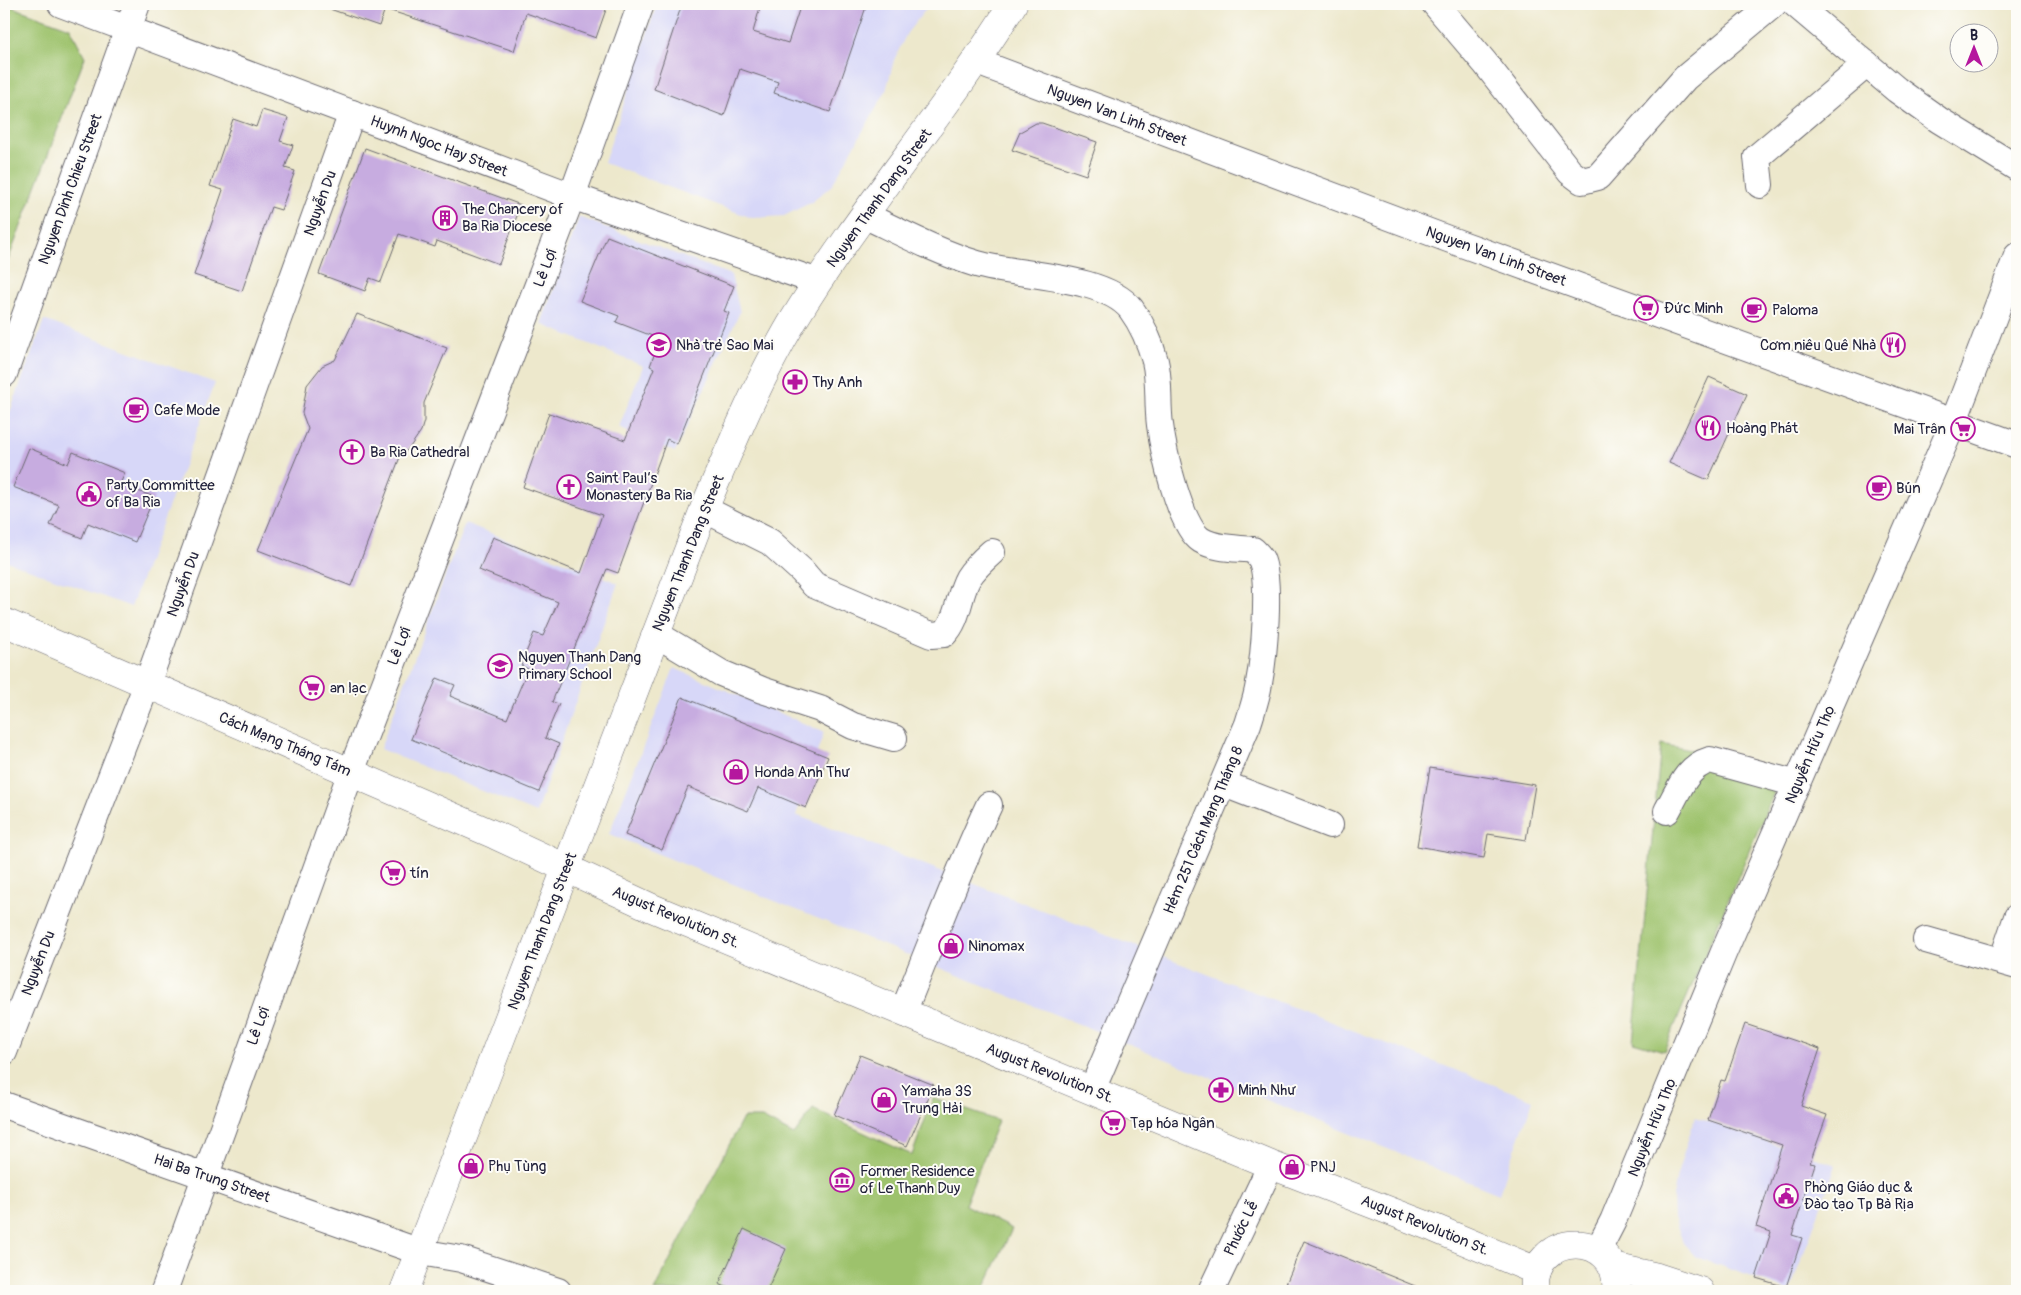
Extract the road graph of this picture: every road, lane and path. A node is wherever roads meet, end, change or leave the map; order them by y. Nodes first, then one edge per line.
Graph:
1 (61, 4) edge
2 (137, 4) edge
3 (640, 4) edge
4 (1013, 4) edge
5 (1435, 4) edge
6 (1774, 4) edge
7 (1795, 4) edge
8 (127, 29) junction
9 (977, 62) junction
10 (1867, 64) junction
11 (352, 113) junction
12 (2017, 168) edge
13 (1760, 185) dead end
14 (572, 196) junction
15 (866, 216) junction
16 (2017, 256) edge
17 (818, 282) junction
18 (4, 374) edge
19 (1954, 421) junction
20 (2017, 445) edge
21 (704, 509) junction
22 (992, 552) dead end
23 (4, 622) edge
24 (656, 634) junction
25 (147, 684) junction
26 (894, 738) dead end
27 (351, 772) junction
28 (1224, 784) junction
29 (1797, 784) junction
30 (989, 804) dead end
31 (1667, 811) dead end
32 (1330, 826) dead end
33 (566, 870) junction
34 (2017, 917) edge
35 (1926, 940) dead end
36 (2009, 964) edge
37 (903, 1012) junction
38 (4, 1052) edge
39 (1092, 1090) junction
40 (4, 1105) edge
41 (1271, 1165) junction
42 (204, 1176) junction
43 (420, 1252) junction
44 (1609, 1270) edge
45 (1536, 1281) edge
46 (164, 1291) edge
47 (404, 1291) edge
48 (558, 1291) edge
49 (1211, 1291) edge
50 (1700, 1291) edge

1 - 8 street, Huynh Ngoc Hay Street
2 - 8 street, Nguyen Dinh Chieu Street
3 - 14 street, Lê Lợi
4 - 9 main road, Nguyen Thanh Dang Street
5 - 6 street
7 - 10 street
8 - 11 street, Huynh Ngoc Hay Street
8 - 18 street, Nguyen Dinh Chieu Street
9 - 15 main road, Nguyen Thanh Dang Street
9 - 19 street, Nguyen Van Linh Street
10 - 12 street
10 - 13 street
11 - 14 street, Huynh Ngoc Hay Street
11 - 25 street, Nguyễn Du
14 - 17 street, Huynh Ngoc Hay Street
14 - 27 street, Lê Lợi
15 - 17 main road, Nguyen Thanh Dang Street
15 - 28 street, Hẻm 251 Cách Mạng Tháng 8
16 - 19 street, Nguyễn Hữu Thọ
17 - 21 main road, Nguyen Thanh Dang Street
19 - 20 street, Nguyen Van Linh Street
19 - 29 street, Nguyễn Hữu Thọ
21 - 22 street
21 - 24 main road, Nguyen Thanh Dang Street
23 - 25 main road, Cách Mạng Tháng Tám
24 - 26 street
24 - 33 main road, Nguyen Thanh Dang Street
25 - 27 main road, Cách Mạng Tháng Tám
25 - 38 street, Nguyễn Du
27 - 33 main road, Cách Mạng Tháng Tám
27 - 42 street, Lê Lợi
28 - 32 street
28 - 39 street, Hẻm 251 Cách Mạng Tháng 8
29 - 31 street
29 - 44 street, Nguyễn Hữu Thọ
30 - 37 street
33 - 37 main road, August Revolution St.
33 - 43 main road, Nguyen Thanh Dang Street
34 - 36 street
35 - 36 street
37 - 39 main road, August Revolution St.
39 - 41 main road, August Revolution St.
40 - 42 street, Hai Ba Trung Street
41 - 45 main road, August Revolution St.
41 - 49 street, Phước Lễ
42 - 43 street, Hai Ba Trung Street
42 - 46 street, Lê Lợi
43 - 47 main road, Nguyen Thanh Dang Street
43 - 48 street, Hai Ba Trung Street
44 - 45 main road
44 - 50 main road

